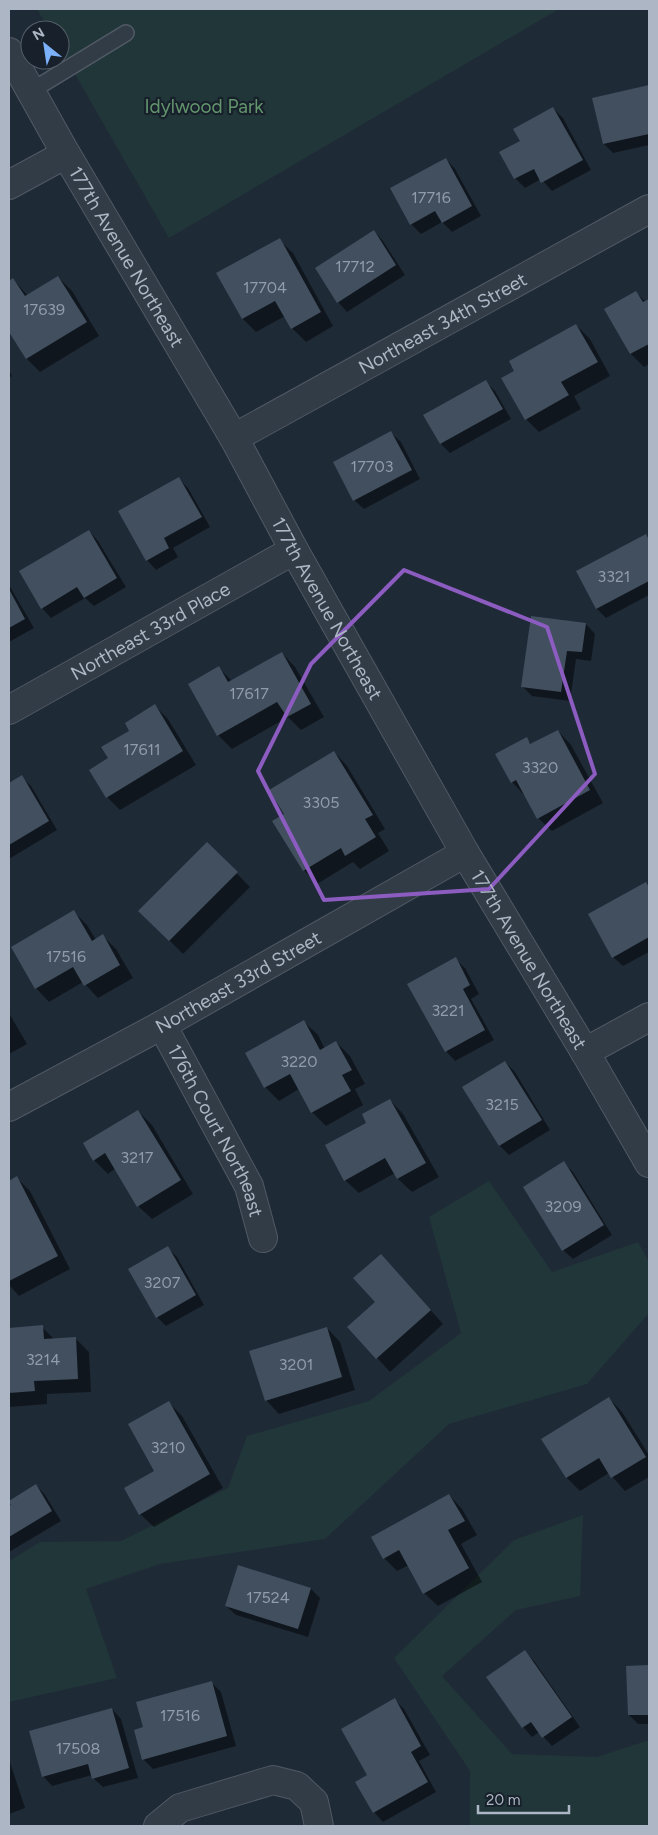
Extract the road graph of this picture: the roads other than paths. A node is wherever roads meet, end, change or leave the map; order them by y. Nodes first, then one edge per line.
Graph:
1 (126, 33) dead end
2 (9, 52) edge
3 (31, 91) junction
4 (66, 154) junction
5 (9, 185) edge
6 (649, 209) edge
7 (234, 438) junction
8 (294, 550) junction
9 (9, 710) edge
10 (465, 853) junction
11 (649, 1017) edge
12 (162, 1025) junction
13 (585, 1052) junction
14 (9, 1107) edge
15 (649, 1163) edge
16 (263, 1238) dead end
17 (158, 1826) edge
18 (319, 1826) edge

1 - 3 lane
2 - 3 street, 177th Avenue Northeast
3 - 4 street, 177th Avenue Northeast
4 - 5 street
4 - 7 street, 177th Avenue Northeast
6 - 7 street, Northeast 34th Street
7 - 8 street, 177th Avenue Northeast
8 - 9 street, Northeast 33rd Place
8 - 10 street, 177th Avenue Northeast
10 - 12 street, Northeast 33rd Street
10 - 13 street, 177th Avenue Northeast
11 - 13 street
12 - 14 street, Northeast 33rd Street
12 - 16 street, 176th Court Northeast
13 - 15 street, 177th Avenue Northeast
17 - 18 street

